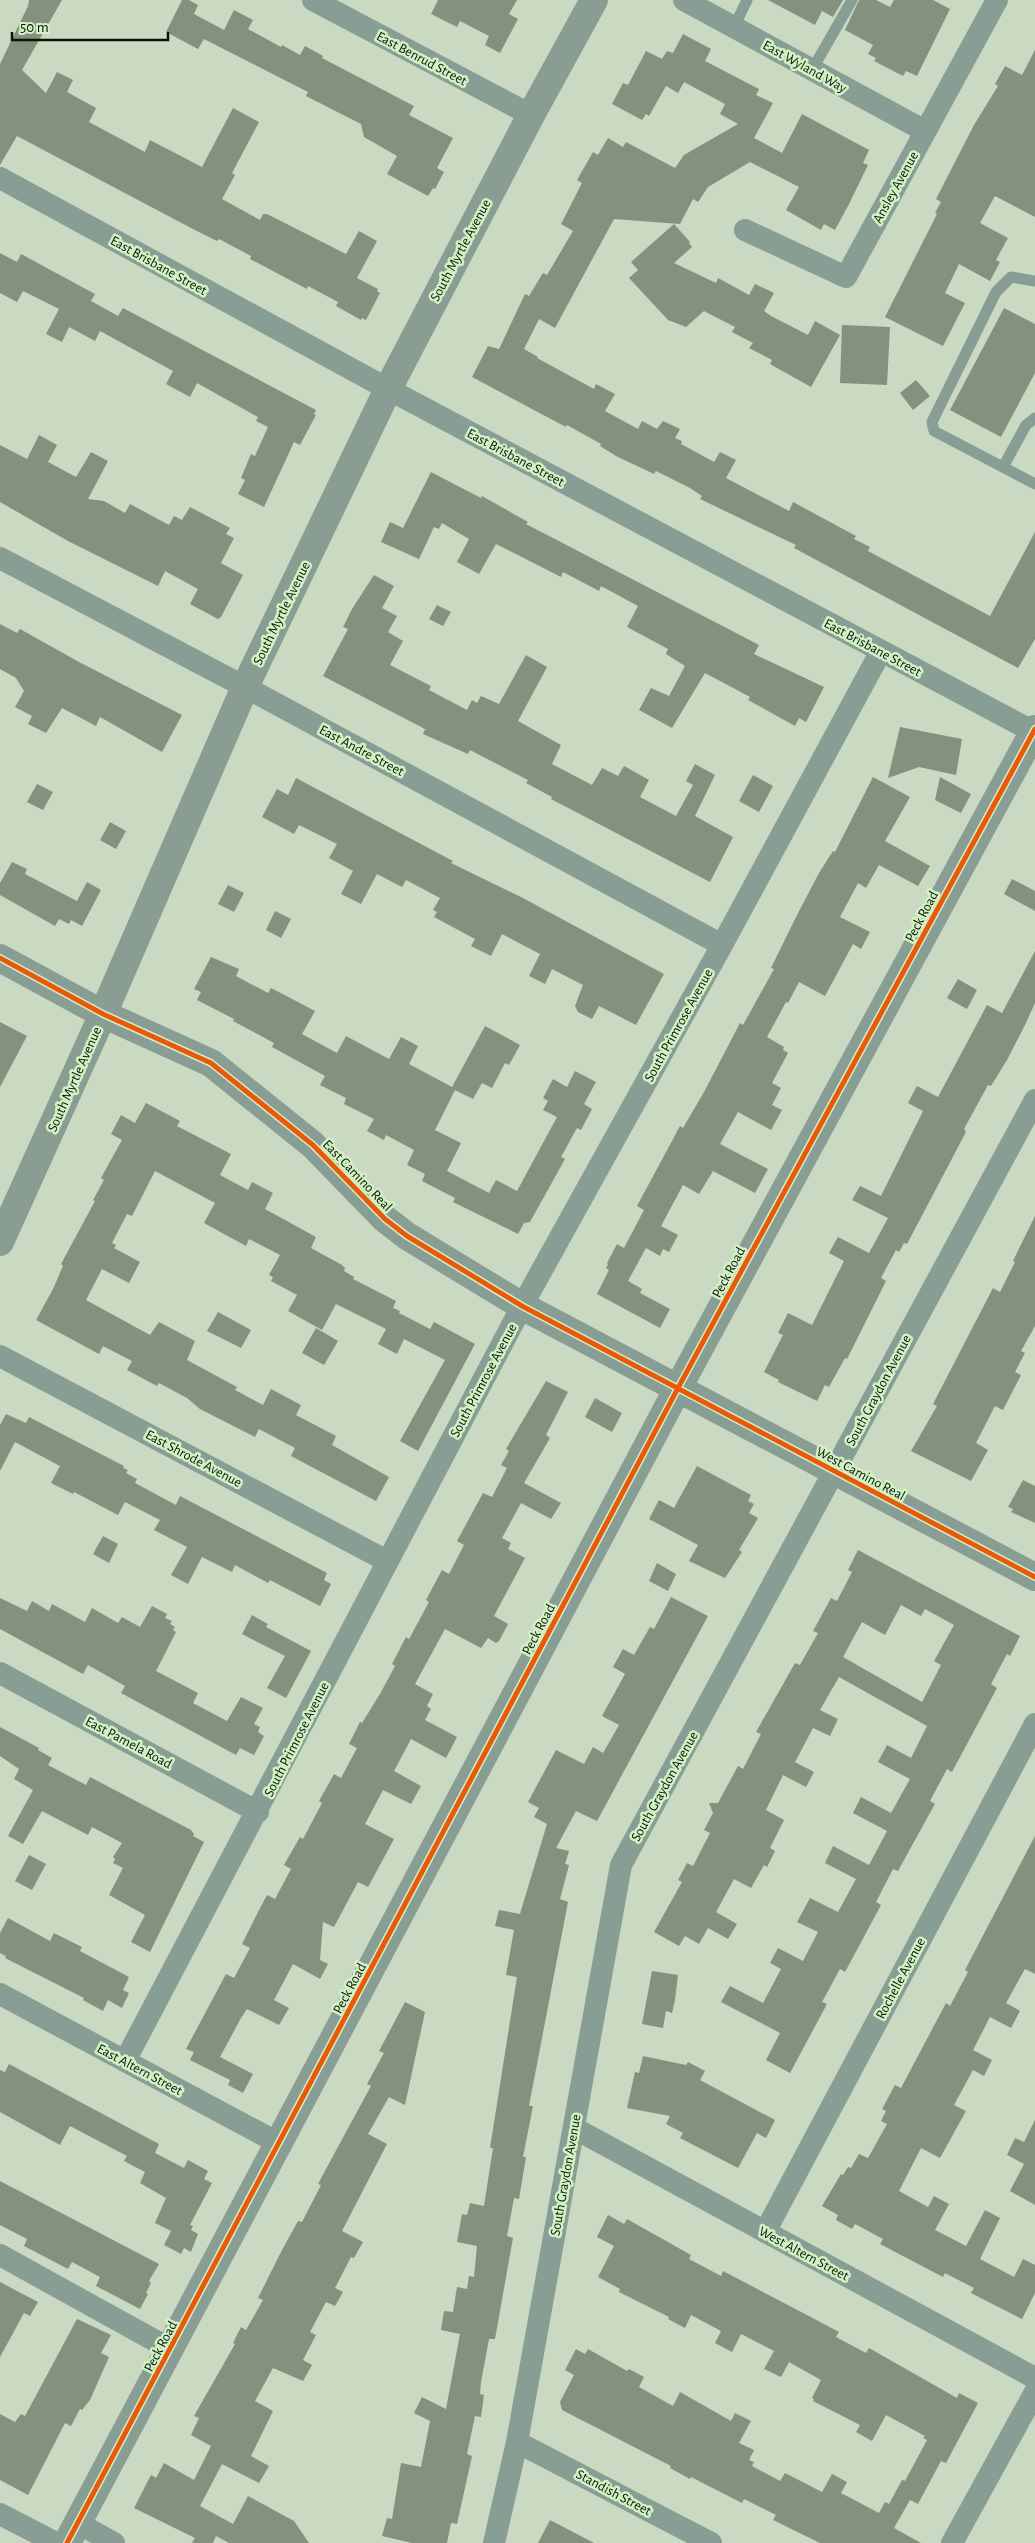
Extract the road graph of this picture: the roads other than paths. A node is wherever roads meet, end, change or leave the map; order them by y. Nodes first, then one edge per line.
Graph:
1 (313, 0) edge
2 (594, 0) edge
3 (684, 0) edge
4 (746, 0) edge
5 (852, 0) edge
6 (997, 0) edge
7 (734, 27) junction
8 (812, 70) junction
9 (531, 116) junction
10 (926, 131) junction
11 (0, 178) edge
12 (745, 230) dead end
13 (1035, 280) edge
14 (388, 389) junction
15 (1035, 418) edge
16 (1003, 467) junction
17 (1035, 484) edge
18 (0, 558) edge
19 (881, 651) junction
20 (245, 687) junction
21 (1034, 731) edge
22 (722, 945) junction
23 (0, 958) edge
24 (103, 1014) junction
25 (1035, 1100) edge
26 (0, 1242) edge
27 (522, 1306) junction
28 (0, 1356) edge
29 (678, 1388) junction
30 (835, 1472) junction
31 (387, 1561) junction
32 (1035, 1578) edge
33 (0, 1673) edge
34 (1035, 1724) edge
35 (258, 1812) junction
36 (0, 1994) edge
37 (125, 2061) junction
38 (574, 2128) junction
39 (280, 2144) junction
40 (765, 2232) junction
41 (0, 2255) edge
42 (170, 2349) junction
43 (1035, 2378) edge
44 (1035, 2392) edge
45 (517, 2442) junction
46 (0, 2514) edge
47 (72, 2533) edge
48 (56, 2543) edge
49 (114, 2543) edge
50 (494, 2543) edge
51 (711, 2543) edge
52 (952, 2543) edge

1 - 9 street, East Benrud Street
2 - 9 main road, South Myrtle Avenue
3 - 7 street, East Wyland Way
4 - 7 lane
5 - 8 lane
6 - 10 street, Ansley Avenue
7 - 8 street, East Wyland Way
8 - 10 street, East Wyland Way
9 - 14 main road, South Myrtle Avenue
10 - 12 street, Ansley Avenue
11 - 14 street, East Brisbane Street
13 - 16 lane
14 - 19 street, East Brisbane Street
14 - 20 main road, South Myrtle Avenue
15 - 16 lane
16 - 17 lane
18 - 20 street, East Andre Street
19 - 21 street, East Brisbane Street
19 - 22 street, South Primrose Avenue
20 - 22 street, East Andre Street
20 - 24 main road, South Myrtle Avenue
21 - 29 street, Peck Road
22 - 27 street, South Primrose Avenue
23 - 24 street, East Camino Real
24 - 26 main road, South Myrtle Avenue
24 - 27 street, East Camino Real
25 - 30 street, South Graydon Avenue
27 - 29 street, East Camino Real
27 - 31 street, South Primrose Avenue
28 - 31 street, East Shrode Avenue
29 - 30 street, West Camino Real
29 - 39 street, Peck Road
30 - 32 street, West Camino Real
30 - 38 street, South Graydon Avenue
31 - 35 street, South Primrose Avenue
33 - 35 street, East Pamela Road
34 - 40 street, Rochelle Avenue
35 - 37 street, South Primrose Avenue
36 - 37 street, East Altern Street
37 - 39 street, East Altern Street
38 - 40 street, West Altern Street
38 - 45 street, South Graydon Avenue
39 - 42 street, Peck Road
40 - 43 street, West Altern Street
41 - 42 street
42 - 47 street, Peck Road
44 - 52 street
45 - 50 street, South Graydon Avenue
45 - 51 street, Standish Street
46 - 48 street
47 - 49 street

